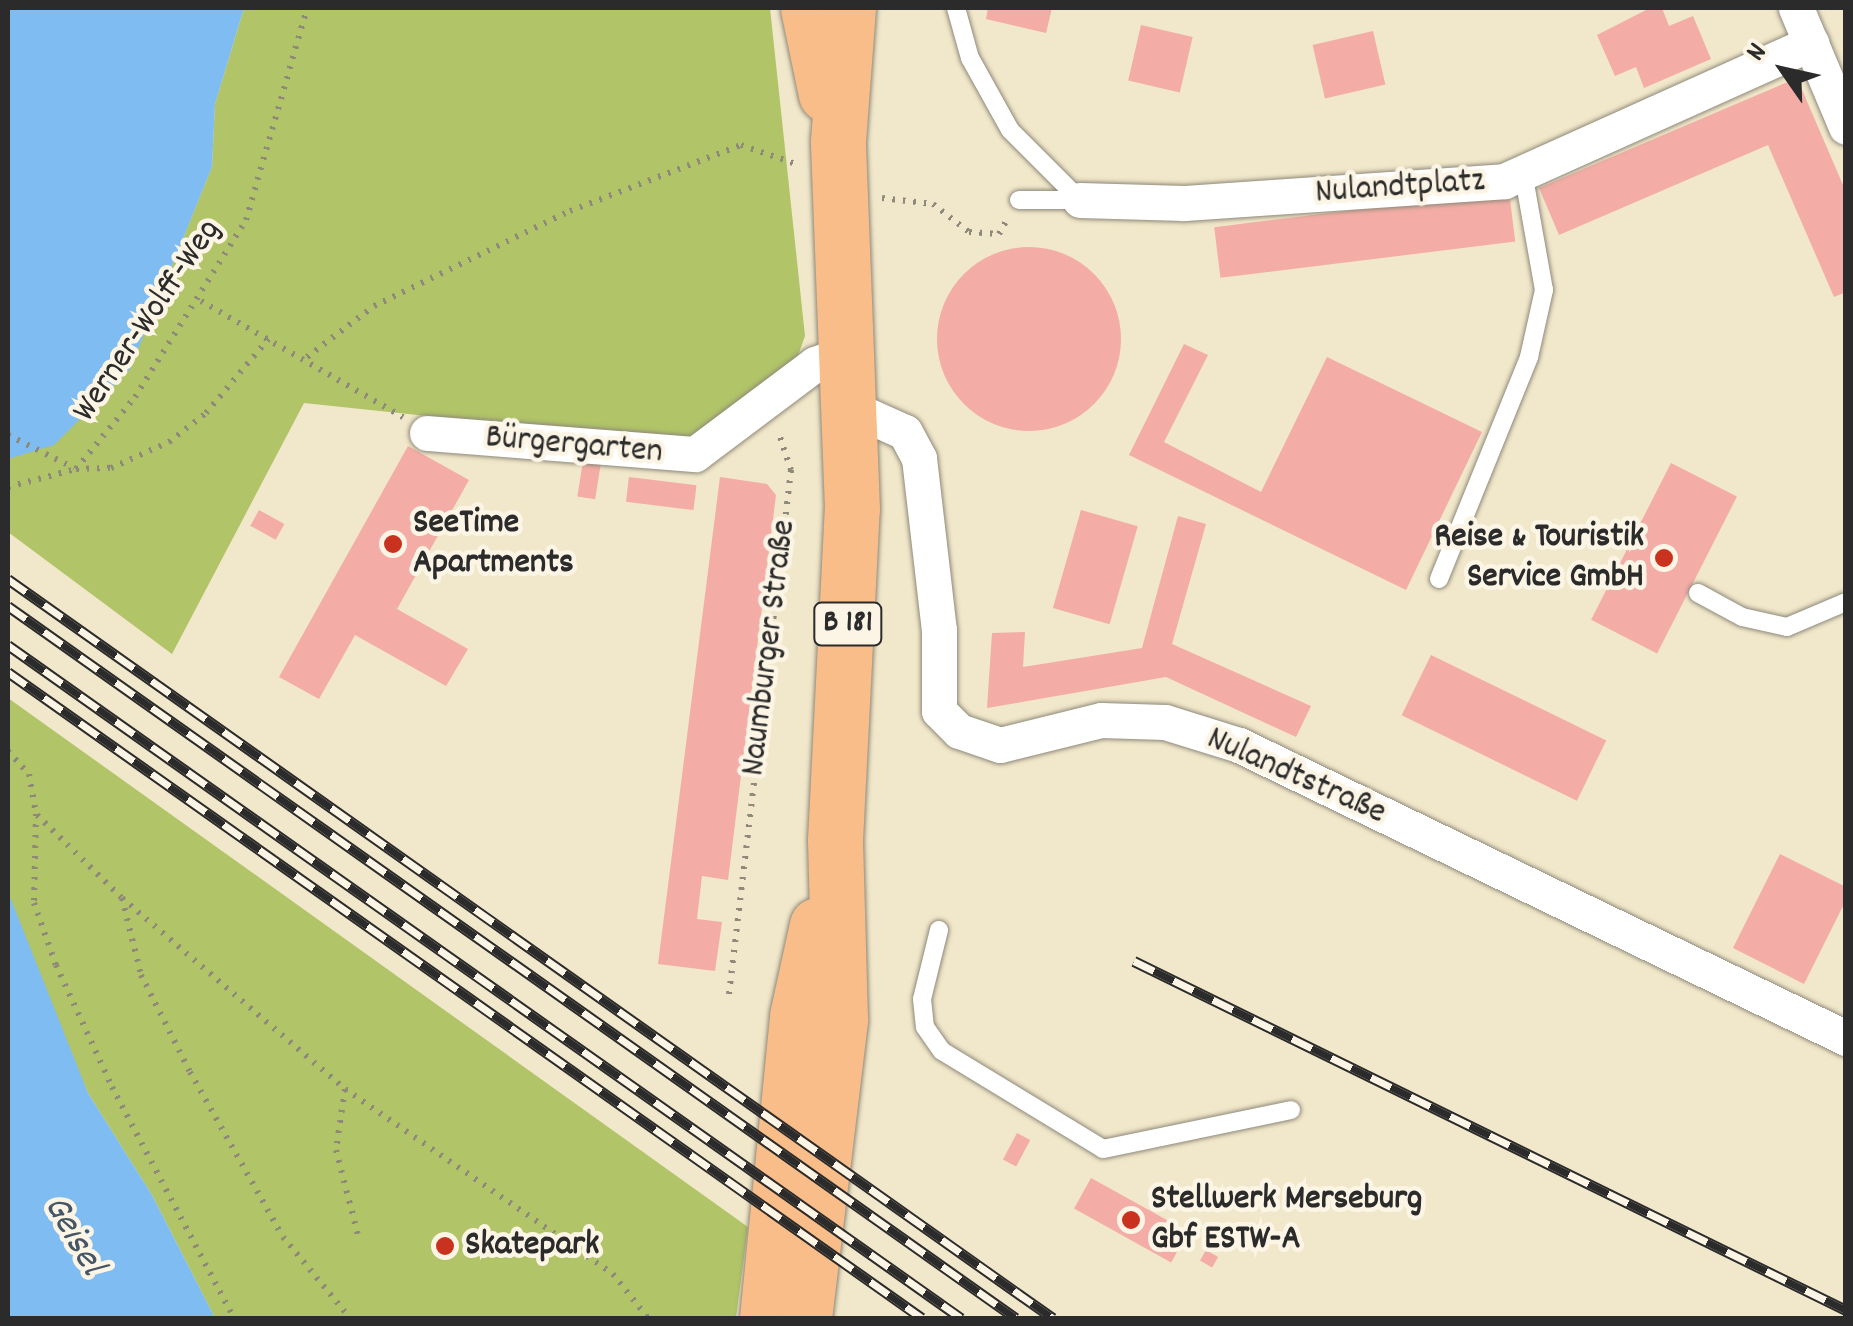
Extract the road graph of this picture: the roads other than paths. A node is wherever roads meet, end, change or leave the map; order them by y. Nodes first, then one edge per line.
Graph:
1 (808, 8) edge
2 (848, 8) edge
3 (956, 8) edge
4 (1796, 8) edge
5 (1811, 43) junction
6 (1846, 126) edge
7 (838, 160) junction
8 (1523, 172) junction
9 (1019, 200) road end
10 (1080, 200) junction
11 (846, 352) junction
12 (849, 407) junction
13 (427, 433) road end
14 (1439, 579) dead end
15 (1698, 593) dead end
16 (1846, 602) edge
17 (939, 930) dead end
18 (818, 1018) junction
19 (1846, 1038) edge
20 (1291, 1110) dead end
21 (768, 1318) edge
22 (804, 1318) edge

1 - 7 main road, Naumburger Straße / B 181
2 - 7 main road, Naumburger Straße / B 181
3 - 10 lane
4 - 5 street
5 - 6 street
5 - 8 street, Nulandtplatz
7 - 11 main road, Naumburger Straße / B 181
8 - 10 street, Nulandtplatz
8 - 14 lane
9 - 10 lane
11 - 12 main road, Naumburger Straße / B 181
11 - 13 street, Bürgergarten
12 - 18 main road, Naumburger Straße / B 181
12 - 19 street, Nulandtstraße
15 - 16 lane
17 - 20 lane
18 - 21 main road, B 181
18 - 22 main road, B 181

